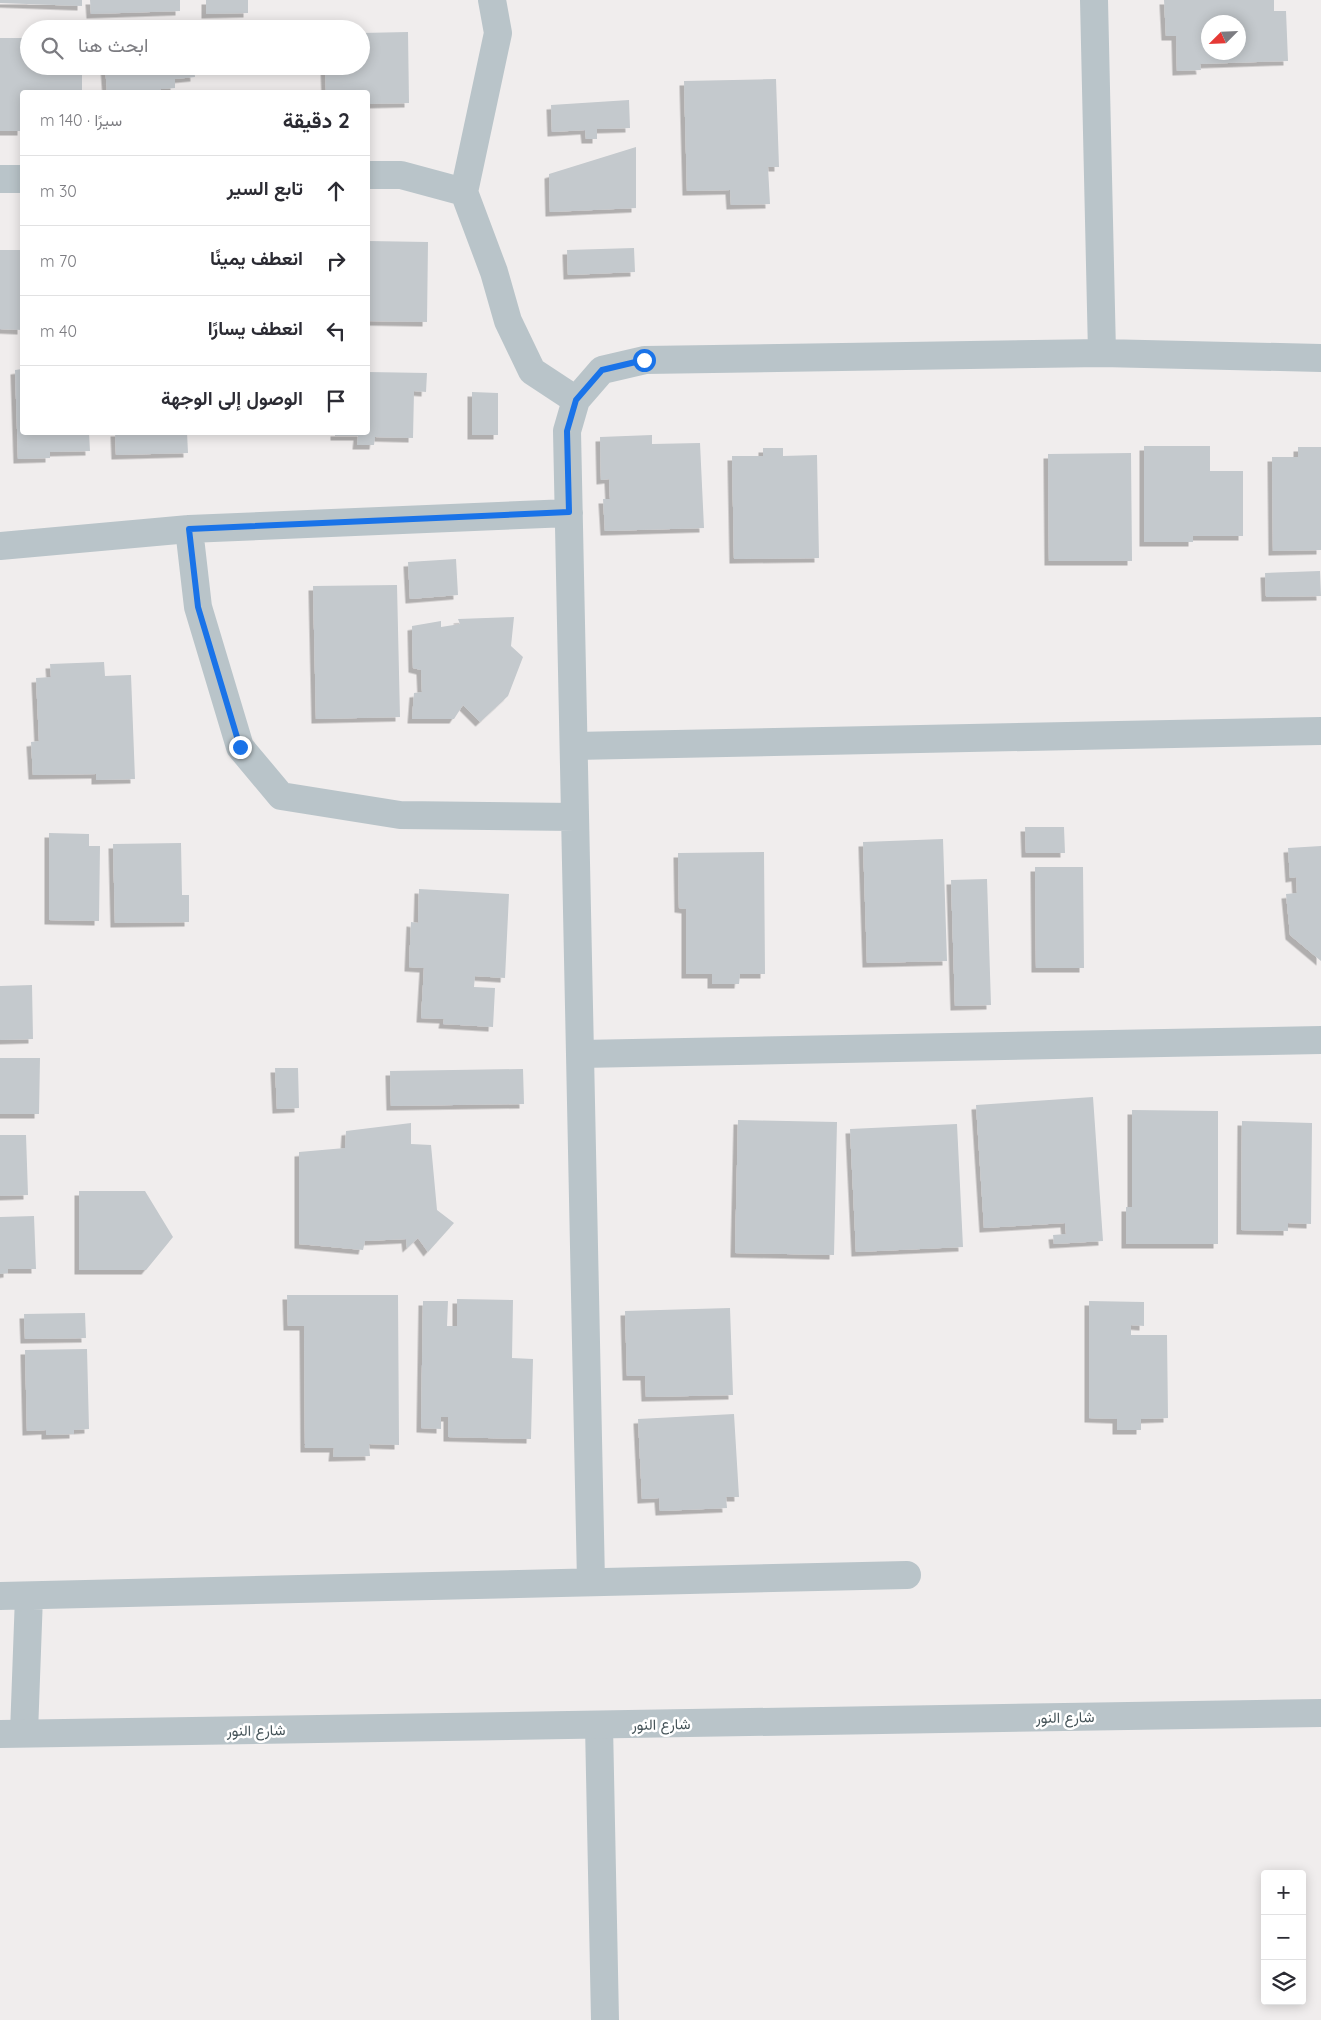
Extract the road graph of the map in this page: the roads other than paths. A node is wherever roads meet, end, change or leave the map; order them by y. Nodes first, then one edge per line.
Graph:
1 (492, 0) edge
2 (1094, 0) edge
3 (370, 176) edge
4 (0, 179) edge
5 (20, 179) edge
6 (464, 192) junction
7 (1102, 353) junction
8 (1321, 358) edge
9 (576, 400) junction
10 (569, 512) junction
11 (189, 529) junction
12 (0, 546) edge
13 (1321, 732) edge
14 (574, 746) junction
15 (575, 818) junction
16 (1321, 1040) edge
17 (580, 1054) junction
18 (907, 1574) dead end
19 (591, 1582) junction
20 (0, 1596) edge
21 (29, 1596) junction
22 (1321, 1713) edge
23 (600, 1725) junction
24 (12, 1734) edge
25 (605, 2020) edge

1 - 6 street
2 - 7 street
3 - 6 street
4 - 5 street
6 - 9 street
7 - 8 street
7 - 9 street
9 - 10 street
10 - 11 street
10 - 14 street
11 - 12 street
11 - 15 street
13 - 14 street
14 - 15 street
15 - 17 street
16 - 17 street
17 - 19 street
18 - 19 street
19 - 21 street
20 - 21 street
21 - 24 street
22 - 23 street, شارع النور
23 - 24 street, شارع النور
23 - 25 street

